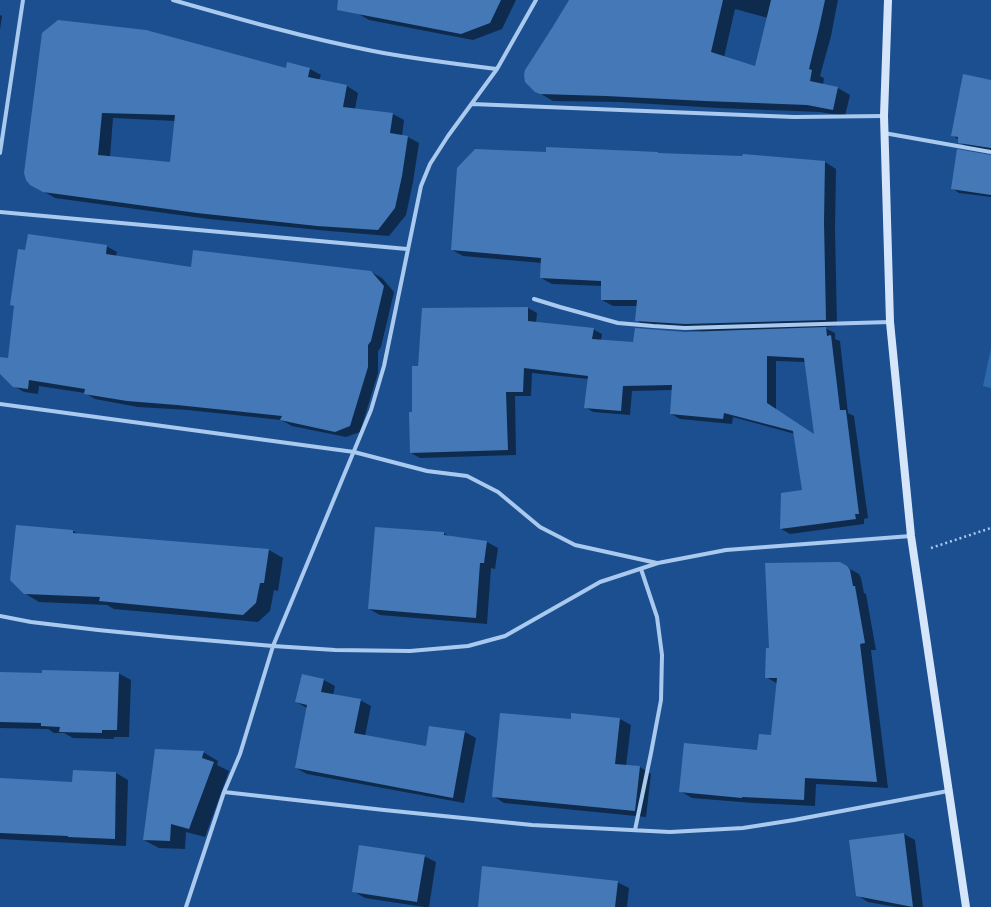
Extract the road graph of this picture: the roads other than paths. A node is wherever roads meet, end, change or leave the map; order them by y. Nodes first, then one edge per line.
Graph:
1 (23, 0) edge
2 (173, 0) edge
3 (536, 0) edge
4 (888, 0) edge
5 (497, 69) junction
6 (472, 104) junction
7 (884, 116) junction
8 (884, 133) junction
9 (991, 152) edge
10 (0, 153) edge
11 (0, 212) edge
12 (407, 249) junction
13 (534, 299) dead end
14 (890, 322) junction
15 (0, 404) edge
16 (354, 452) junction
17 (911, 536) junction
18 (658, 563) junction
19 (641, 569) junction
20 (0, 616) edge
21 (273, 646) junction
22 (948, 791) junction
23 (224, 792) junction
24 (635, 830) junction
25 (186, 907) edge
26 (966, 907) edge

1 - 10 street
2 - 5 street
3 - 5 street
4 - 7 main road
5 - 6 street
6 - 7 street
6 - 12 street
7 - 8 main road
8 - 9 street
8 - 14 main road
11 - 12 street
12 - 16 street
13 - 14 street
14 - 17 main road
15 - 16 street
16 - 18 street
16 - 21 street
17 - 18 street
17 - 22 main road
18 - 19 street
19 - 21 street
19 - 24 street
20 - 21 street
21 - 23 street
22 - 24 street
22 - 26 main road
23 - 24 street
23 - 25 street

